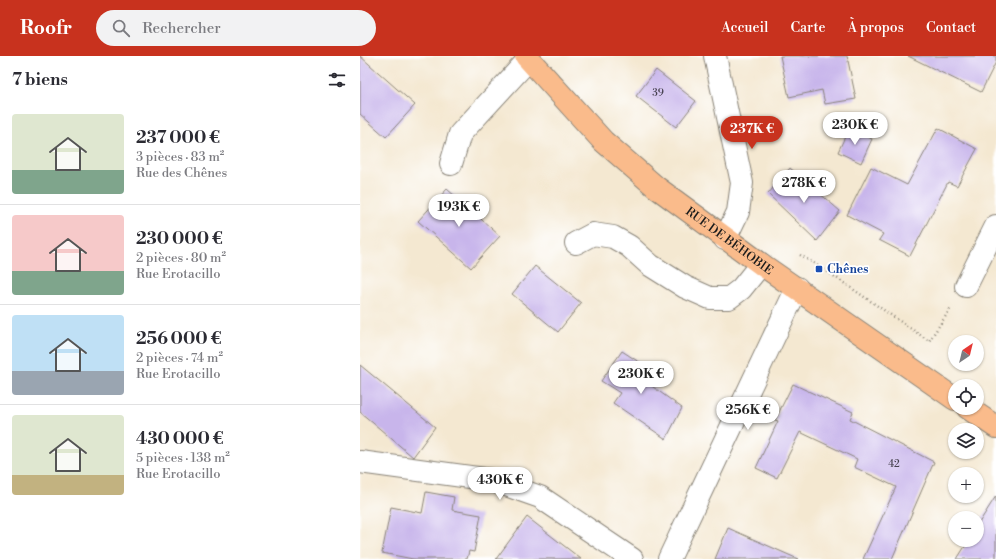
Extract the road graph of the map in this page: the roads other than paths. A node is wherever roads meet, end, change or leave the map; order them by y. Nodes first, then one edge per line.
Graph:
1 (715, 56) edge
2 (527, 58) edge
3 (451, 164) dead end
4 (996, 226) edge
5 (725, 239) junction
6 (576, 243) dead end
7 (761, 264) junction
8 (966, 286) road end
9 (797, 288) junction
10 (948, 394) edge
11 (978, 415) edge
12 (996, 427) edge
13 (360, 462) edge
14 (632, 559) edge
15 (669, 559) edge

1 - 5 street
2 - 3 street
2 - 5 main road, RUE DE BÉHOBIE
4 - 8 street
5 - 7 main road, RUE DE BÉHOBIE
6 - 7 street
7 - 9 main road, RUE DE BÉHOBIE
9 - 10 main road, RUE DE BÉHOBIE
9 - 15 street
11 - 12 main road
13 - 14 street

